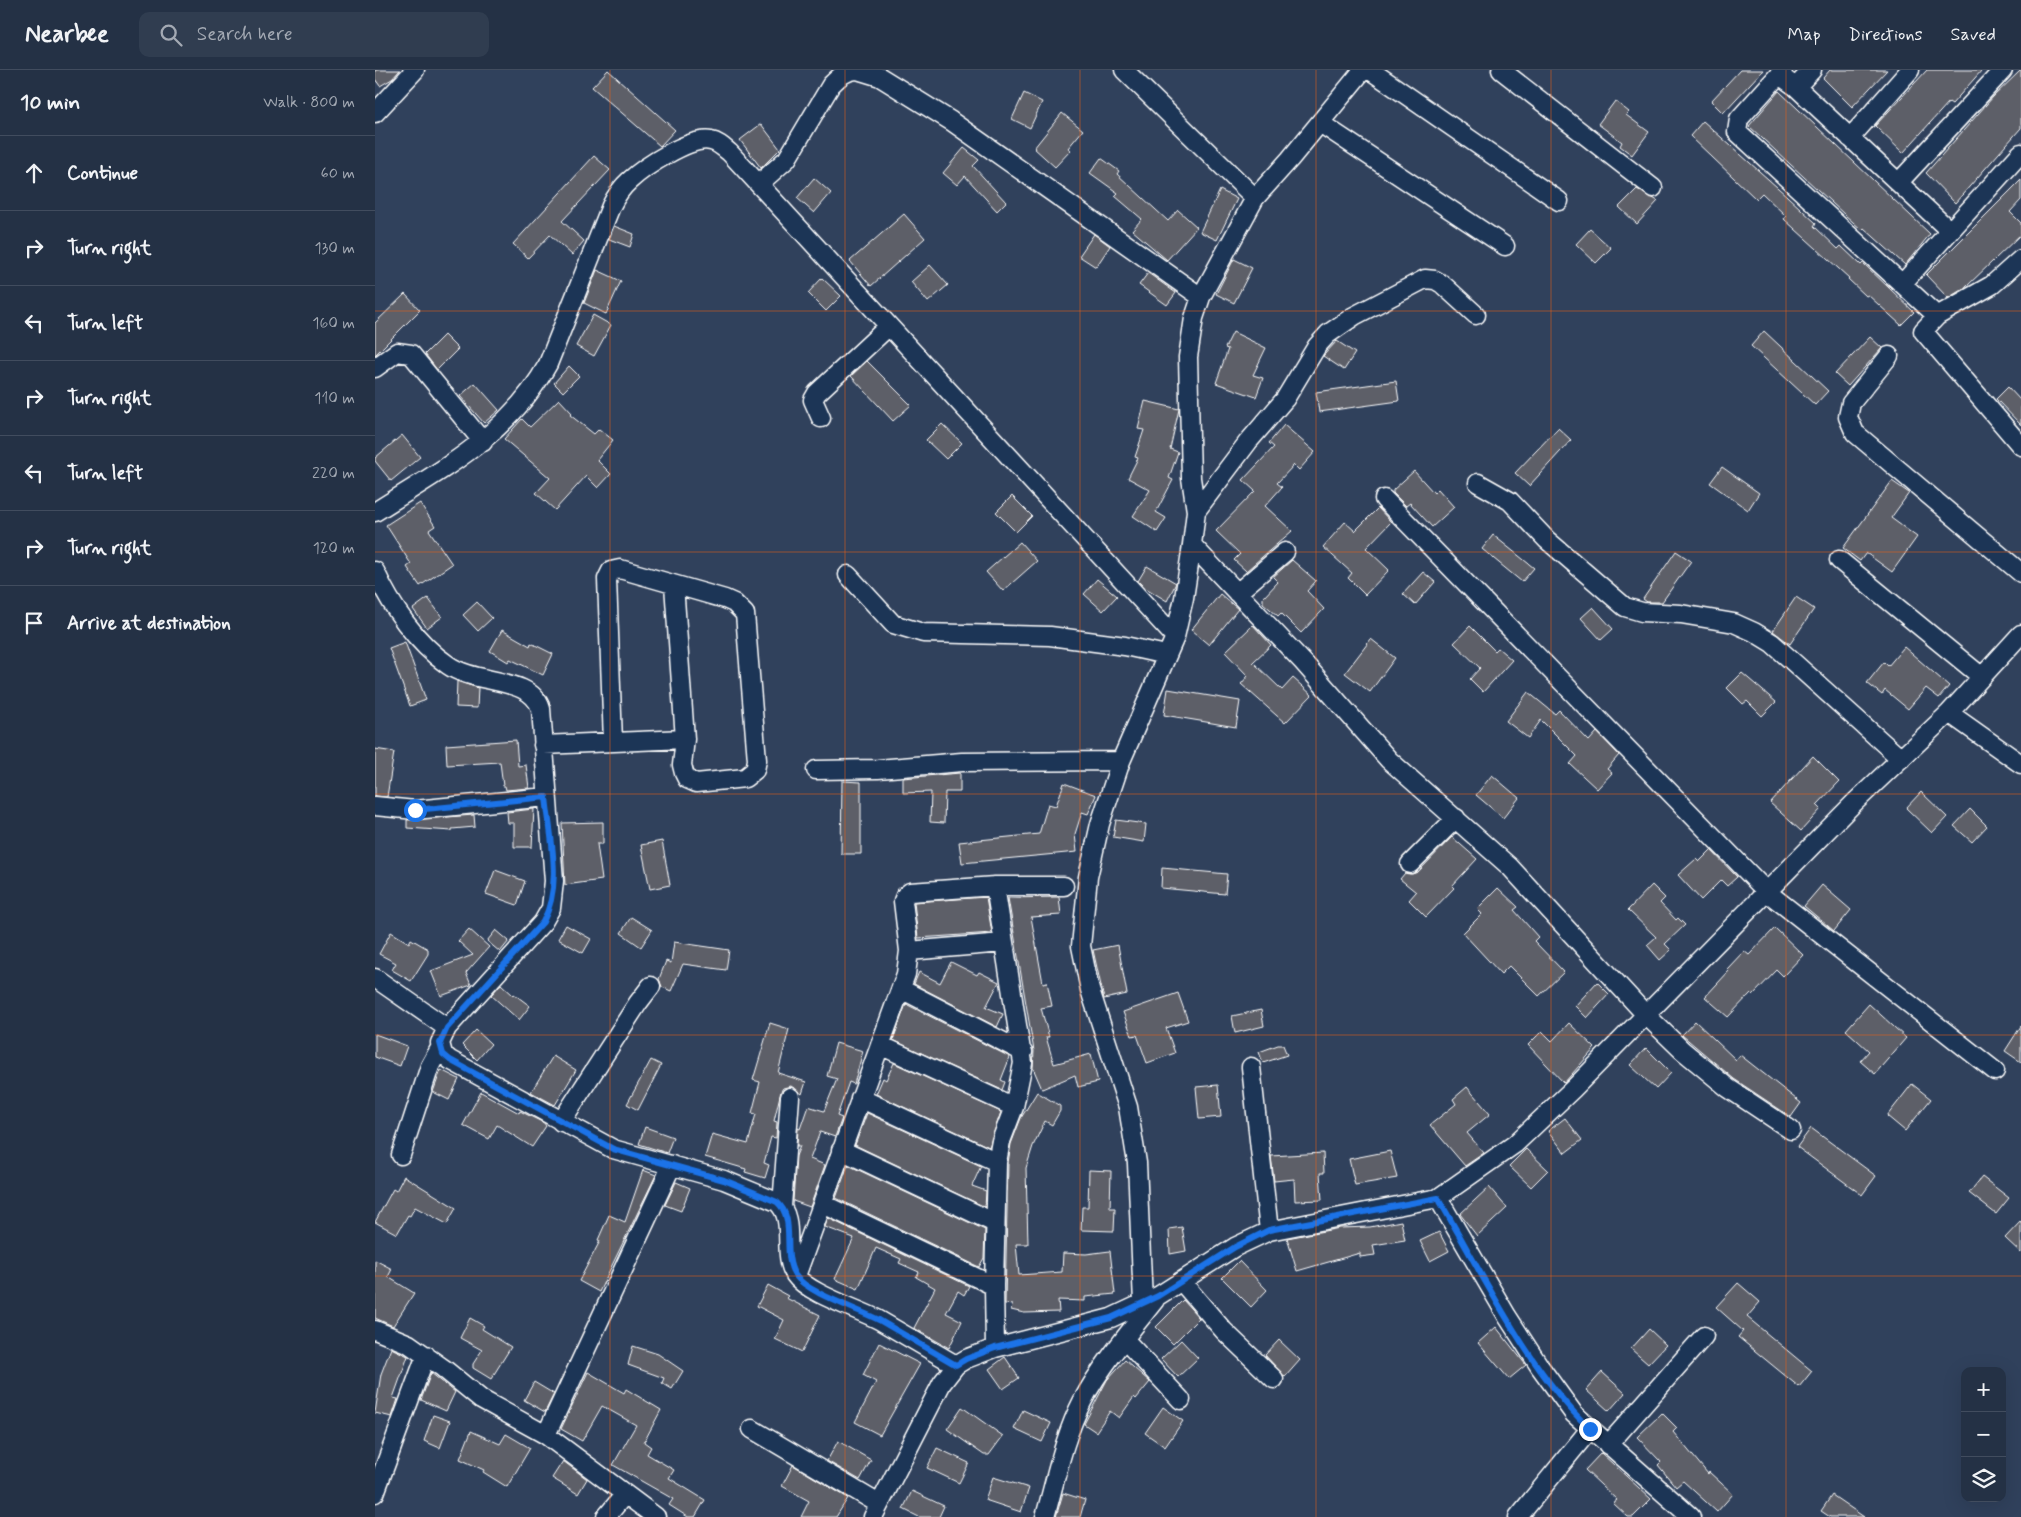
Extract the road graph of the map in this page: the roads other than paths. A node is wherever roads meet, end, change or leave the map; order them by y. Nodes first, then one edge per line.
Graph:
1 (415, 70) edge
2 (857, 70) edge
3 (1124, 70) edge
4 (1363, 70) edge
5 (1370, 70) edge
6 (1501, 70) edge
7 (1811, 70) edge
8 (1910, 70) edge
9 (2003, 70) edge
10 (1781, 72) edge
11 (1796, 87) junction
12 (375, 113) edge
13 (1320, 123) junction
14 (1850, 138) junction
15 (2021, 153) edge
16 (1899, 182) junction
17 (759, 184) junction
18 (1653, 188) dead end
19 (1255, 198) junction
20 (1559, 201) dead end
21 (1950, 231) junction
22 (1505, 246) dead end
23 (2021, 259) edge
24 (1902, 284) junction
25 (1201, 297) junction
26 (1476, 315) dead end
27 (1937, 316) junction
28 (889, 326) junction
29 (1889, 356) dead end
30 (375, 368) edge
31 (821, 418) dead end
32 (483, 442) junction
33 (2021, 446) edge
34 (1479, 483) dead end
35 (1384, 499) dead end
36 (1196, 511) junction
37 (375, 512) edge
38 (1192, 545) junction
39 (1285, 552) dead end
40 (1839, 560) dead end
41 (375, 571) edge
42 (2021, 573) edge
43 (848, 575) dead end
44 (674, 585) junction
45 (1237, 593) junction
46 (2021, 634) edge
47 (1175, 637) junction
48 (1166, 655) junction
49 (1982, 677) junction
50 (1949, 713) junction
51 (685, 739) junction
52 (613, 742) junction
53 (543, 745) junction
54 (1901, 759) junction
55 (1121, 761) junction
56 (2021, 764) edge
57 (817, 770) dead end
58 (546, 797) junction
59 (375, 806) edge
60 (1456, 818) junction
61 (1411, 864) dead end
62 (995, 886) junction
63 (1064, 886) dead end
64 (1767, 892) junction
65 (1003, 943) junction
66 (909, 951) junction
67 (375, 978) edge
68 (651, 986) dead end
69 (901, 989) junction
70 (1646, 1014) junction
71 (447, 1028) junction
72 (880, 1045) junction
73 (440, 1048) junction
74 (1023, 1052) junction
75 (1251, 1068) dead end
76 (1995, 1071) dead end
77 (790, 1097) dead end
78 (860, 1098) junction
79 (1013, 1107) junction
80 (561, 1122) junction
81 (1791, 1130) dead end
82 (841, 1150) junction
83 (401, 1155) dead end
84 (997, 1162) junction
85 (672, 1165) junction
86 (1438, 1198) junction
87 (823, 1204) junction
88 (782, 1206) junction
89 (995, 1223) junction
90 (1269, 1230) junction
91 (796, 1276) junction
92 (1181, 1281) junction
93 (994, 1286) junction
94 (1150, 1300) junction
95 (375, 1330) edge
96 (1704, 1336) dead end
97 (1124, 1339) junction
98 (995, 1348) junction
99 (425, 1355) junction
100 (956, 1365) junction
101 (1274, 1379) dead end
102 (1181, 1400) dead end
103 (752, 1429) dead end
104 (1590, 1429) junction
105 (546, 1435) junction
106 (1608, 1444) junction
107 (375, 1493) edge
108 (625, 1494) junction
109 (876, 1511) edge
110 (606, 1517) edge
111 (656, 1517) edge
112 (1045, 1517) edge
113 (1518, 1517) edge
114 (1691, 1517) edge

1 - 12 street
2 - 17 street
2 - 25 street
3 - 19 street
4 - 13 street
5 - 20 street
6 - 18 street
7 - 11 street
8 - 14 street
9 - 16 street
10 - 11 street
10 - 24 street
11 - 14 street
13 - 19 street
13 - 22 street
14 - 16 street
15 - 21 street
16 - 21 street
17 - 28 street
17 - 32 street
19 - 25 street
21 - 24 street
23 - 27 street
24 - 27 street
25 - 36 street
26 - 36 street
27 - 33 street
28 - 31 street
28 - 47 street
29 - 42 street
30 - 32 street
32 - 37 street
34 - 54 street
35 - 64 street
36 - 38 street
38 - 45 street
38 - 47 street
39 - 45 street
40 - 49 street
41 - 53 street
43 - 48 street
44 - 51 street
44 - 51 street
44 - 52 street
45 - 60 street
46 - 49 street
47 - 48 street
48 - 55 street
49 - 50 street
50 - 54 street
50 - 56 street
51 - 52 street
52 - 53 street
53 - 58 street
54 - 64 street
55 - 57 street
55 - 94 street
58 - 59 street
58 - 71 street
60 - 61 street
60 - 70 street
62 - 63 street
62 - 65 street
62 - 66 street
64 - 70 street
64 - 76 street
65 - 66 street
65 - 74 street
66 - 69 street
67 - 71 street
68 - 80 street
69 - 72 street
69 - 74 street
70 - 81 street
70 - 86 street
71 - 73 street
72 - 78 street
72 - 79 street
73 - 80 street
73 - 83 street
74 - 79 street
75 - 90 street
77 - 88 street
78 - 82 street
78 - 84 street
79 - 84 street
80 - 85 street
82 - 87 street
82 - 89 street
84 - 89 street
85 - 88 street
85 - 105 street
86 - 90 street
86 - 104 street
87 - 91 street
87 - 93 street
88 - 91 street
89 - 93 street
90 - 92 street
91 - 100 street
92 - 94 street
92 - 101 street
93 - 98 street
94 - 97 street
94 - 98 street
95 - 99 street
96 - 106 street
97 - 102 street
97 - 112 street
98 - 100 street
99 - 105 street
99 - 107 street
100 - 109 street
103 - 109 street
104 - 106 street
104 - 113 street
105 - 108 street
106 - 114 street
108 - 110 street
108 - 111 street

